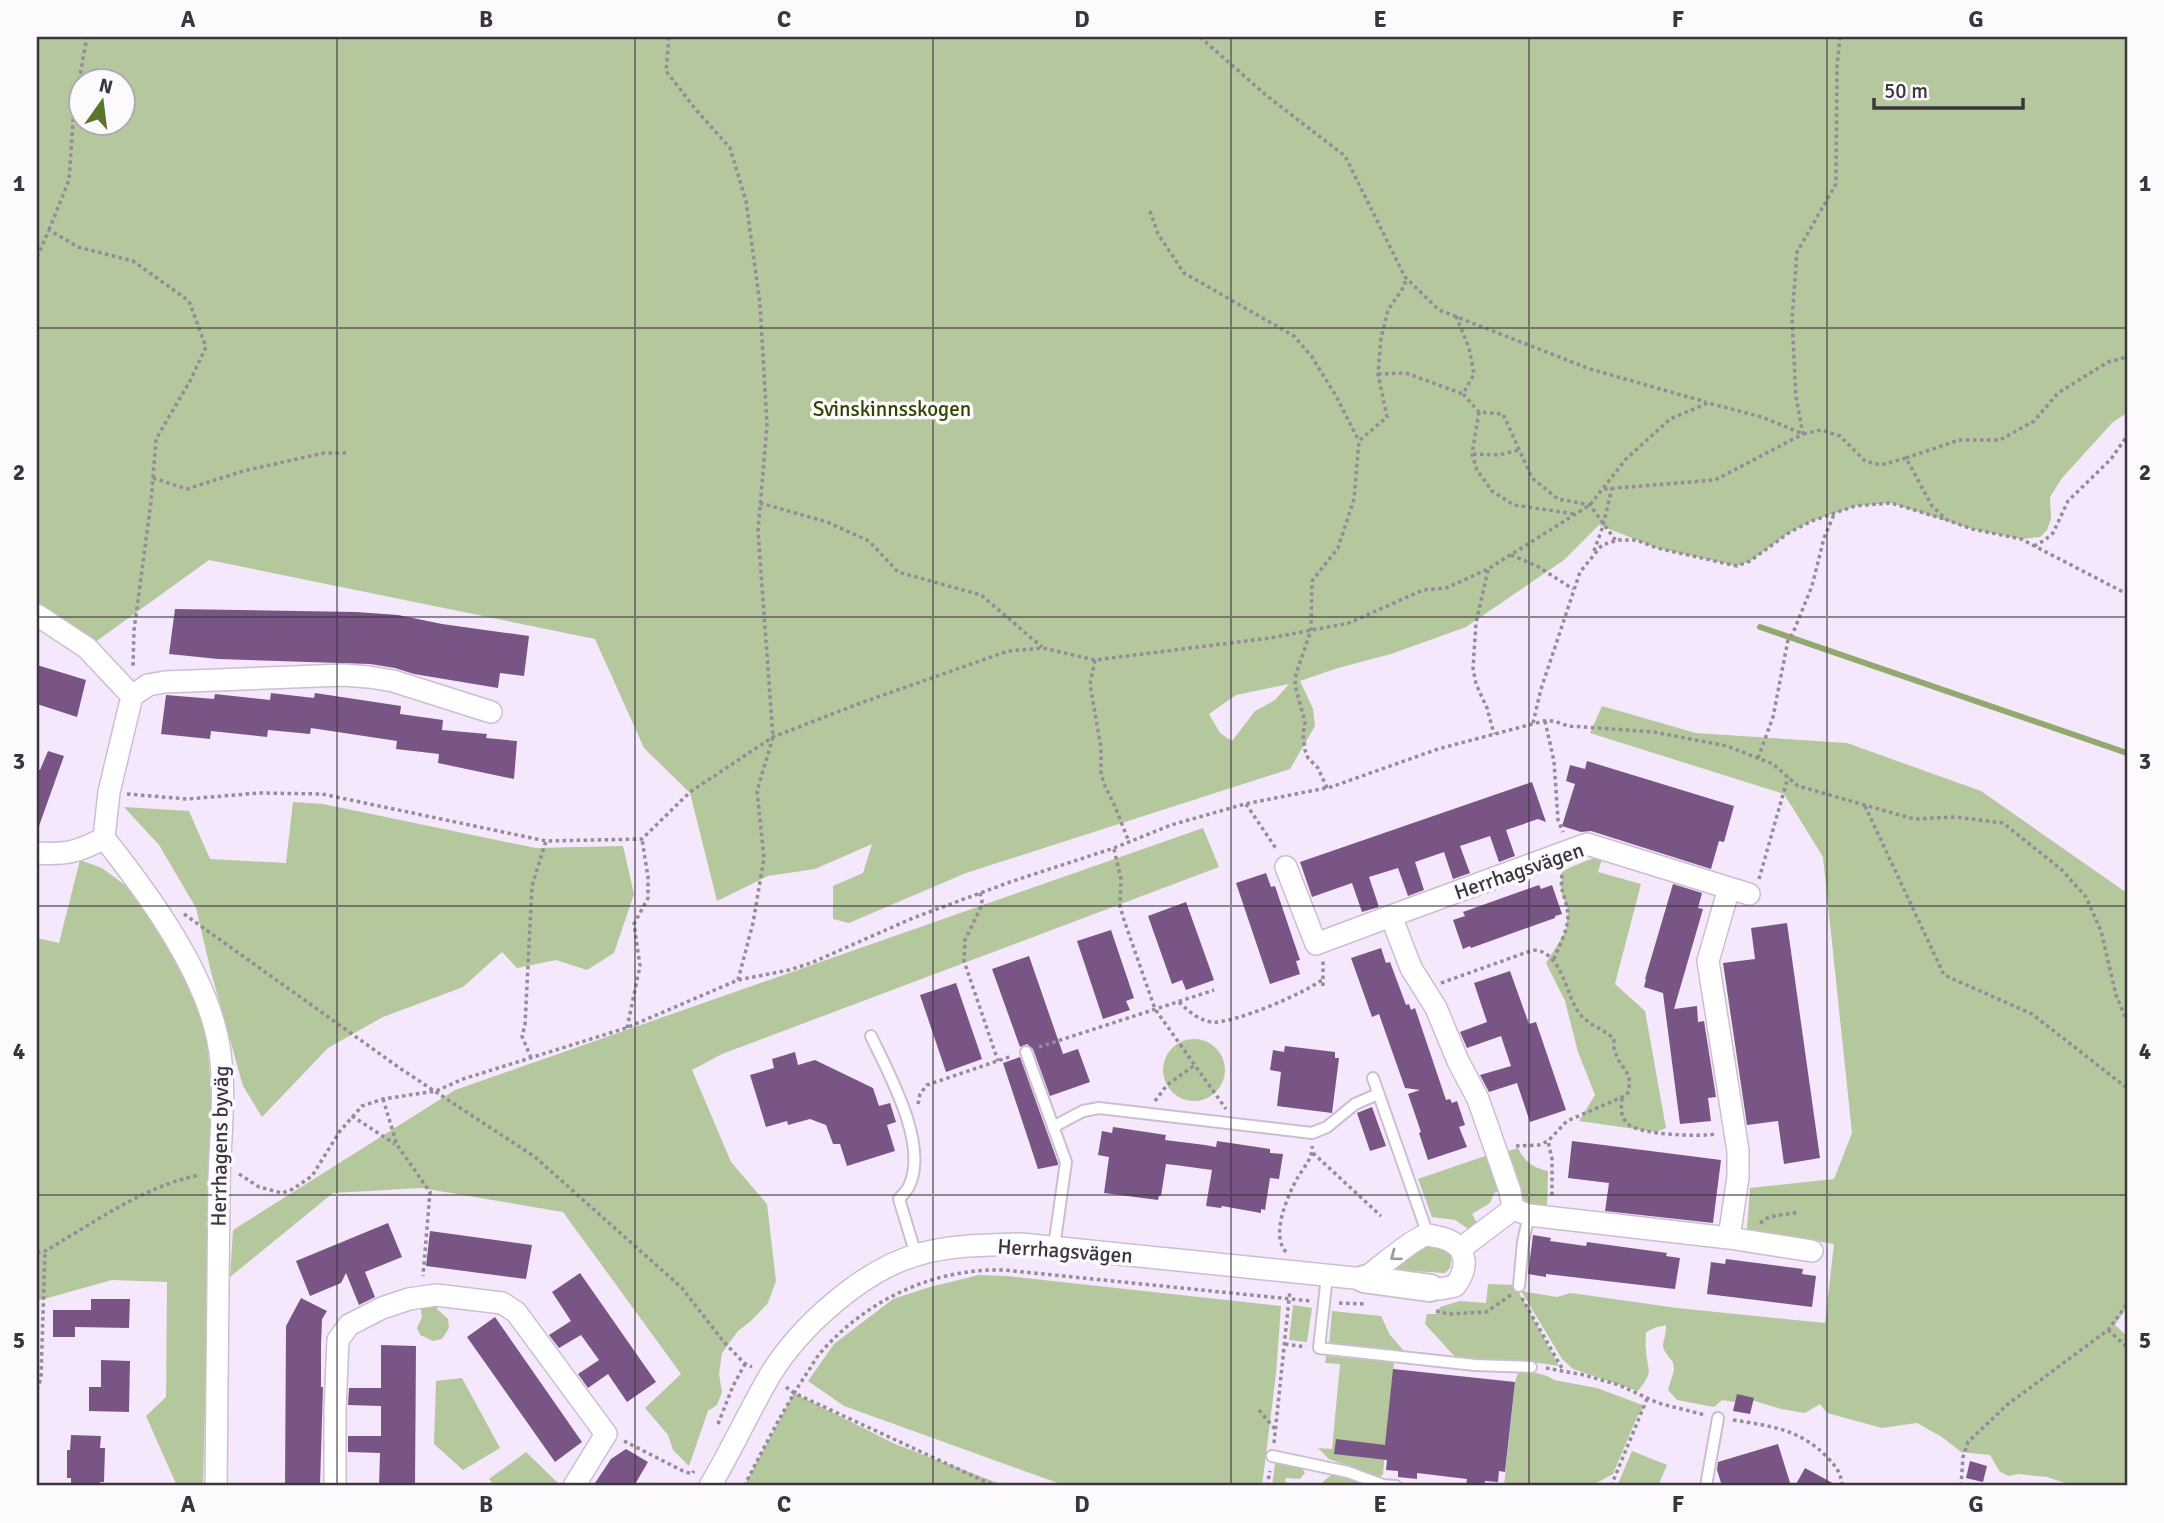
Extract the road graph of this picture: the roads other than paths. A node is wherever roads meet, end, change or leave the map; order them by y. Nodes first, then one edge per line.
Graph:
1 (37, 615) edge
2 (132, 696) junction
3 (491, 712) dead end
4 (104, 838) junction
5 (37, 853) edge
6 (1286, 867) road end
7 (1728, 888) junction
8 (1749, 894) road end
9 (1391, 916) junction
10 (871, 1037) dead end
11 (1026, 1052) road end
12 (1373, 1078) dead end
13 (1378, 1094) junction
14 (1053, 1127) junction
15 (1521, 1212) junction
16 (1428, 1235) junction
17 (1729, 1238) junction
18 (1054, 1247) junction
19 (1460, 1249) junction
20 (1812, 1251) dead end
21 (916, 1255) junction
22 (1327, 1276) junction
23 (1364, 1279) junction
24 (1519, 1286) road end
25 (1433, 1299) joint
26 (1531, 1367) road end
27 (1718, 1418) road end
28 (1272, 1457) road end
29 (216, 1486) edge
30 (335, 1486) edge
31 (574, 1486) edge
32 (710, 1486) edge
33 (1395, 1486) edge
34 (1706, 1486) edge

1 - 2 street
2 - 3 street
2 - 4 street
4 - 5 street
4 - 29 street, Herrhagens byväg
6 - 9 street, Herrhagsvägen
7 - 8 street, Herrhagsvägen
7 - 9 street, Herrhagsvägen
7 - 17 street
9 - 15 street
10 - 21 lane
11 - 14 lane
12 - 13 lane
13 - 14 lane
13 - 16 lane
14 - 18 lane
15 - 17 street
15 - 19 street
15 - 24 lane
16 - 19 street
16 -> 23 street
17 - 20 street
18 - 21 street, Herrhagsvägen
18 - 22 street, Herrhagsvägen
19 - 25 street, Herrhagsvägen
21 - 32 street, Herrhagsvägen
22 - 23 street, Herrhagsvägen
22 - 26 lane
23 - 25 street, Herrhagsvägen
27 - 34 lane
28 - 33 lane
30 - 31 street

